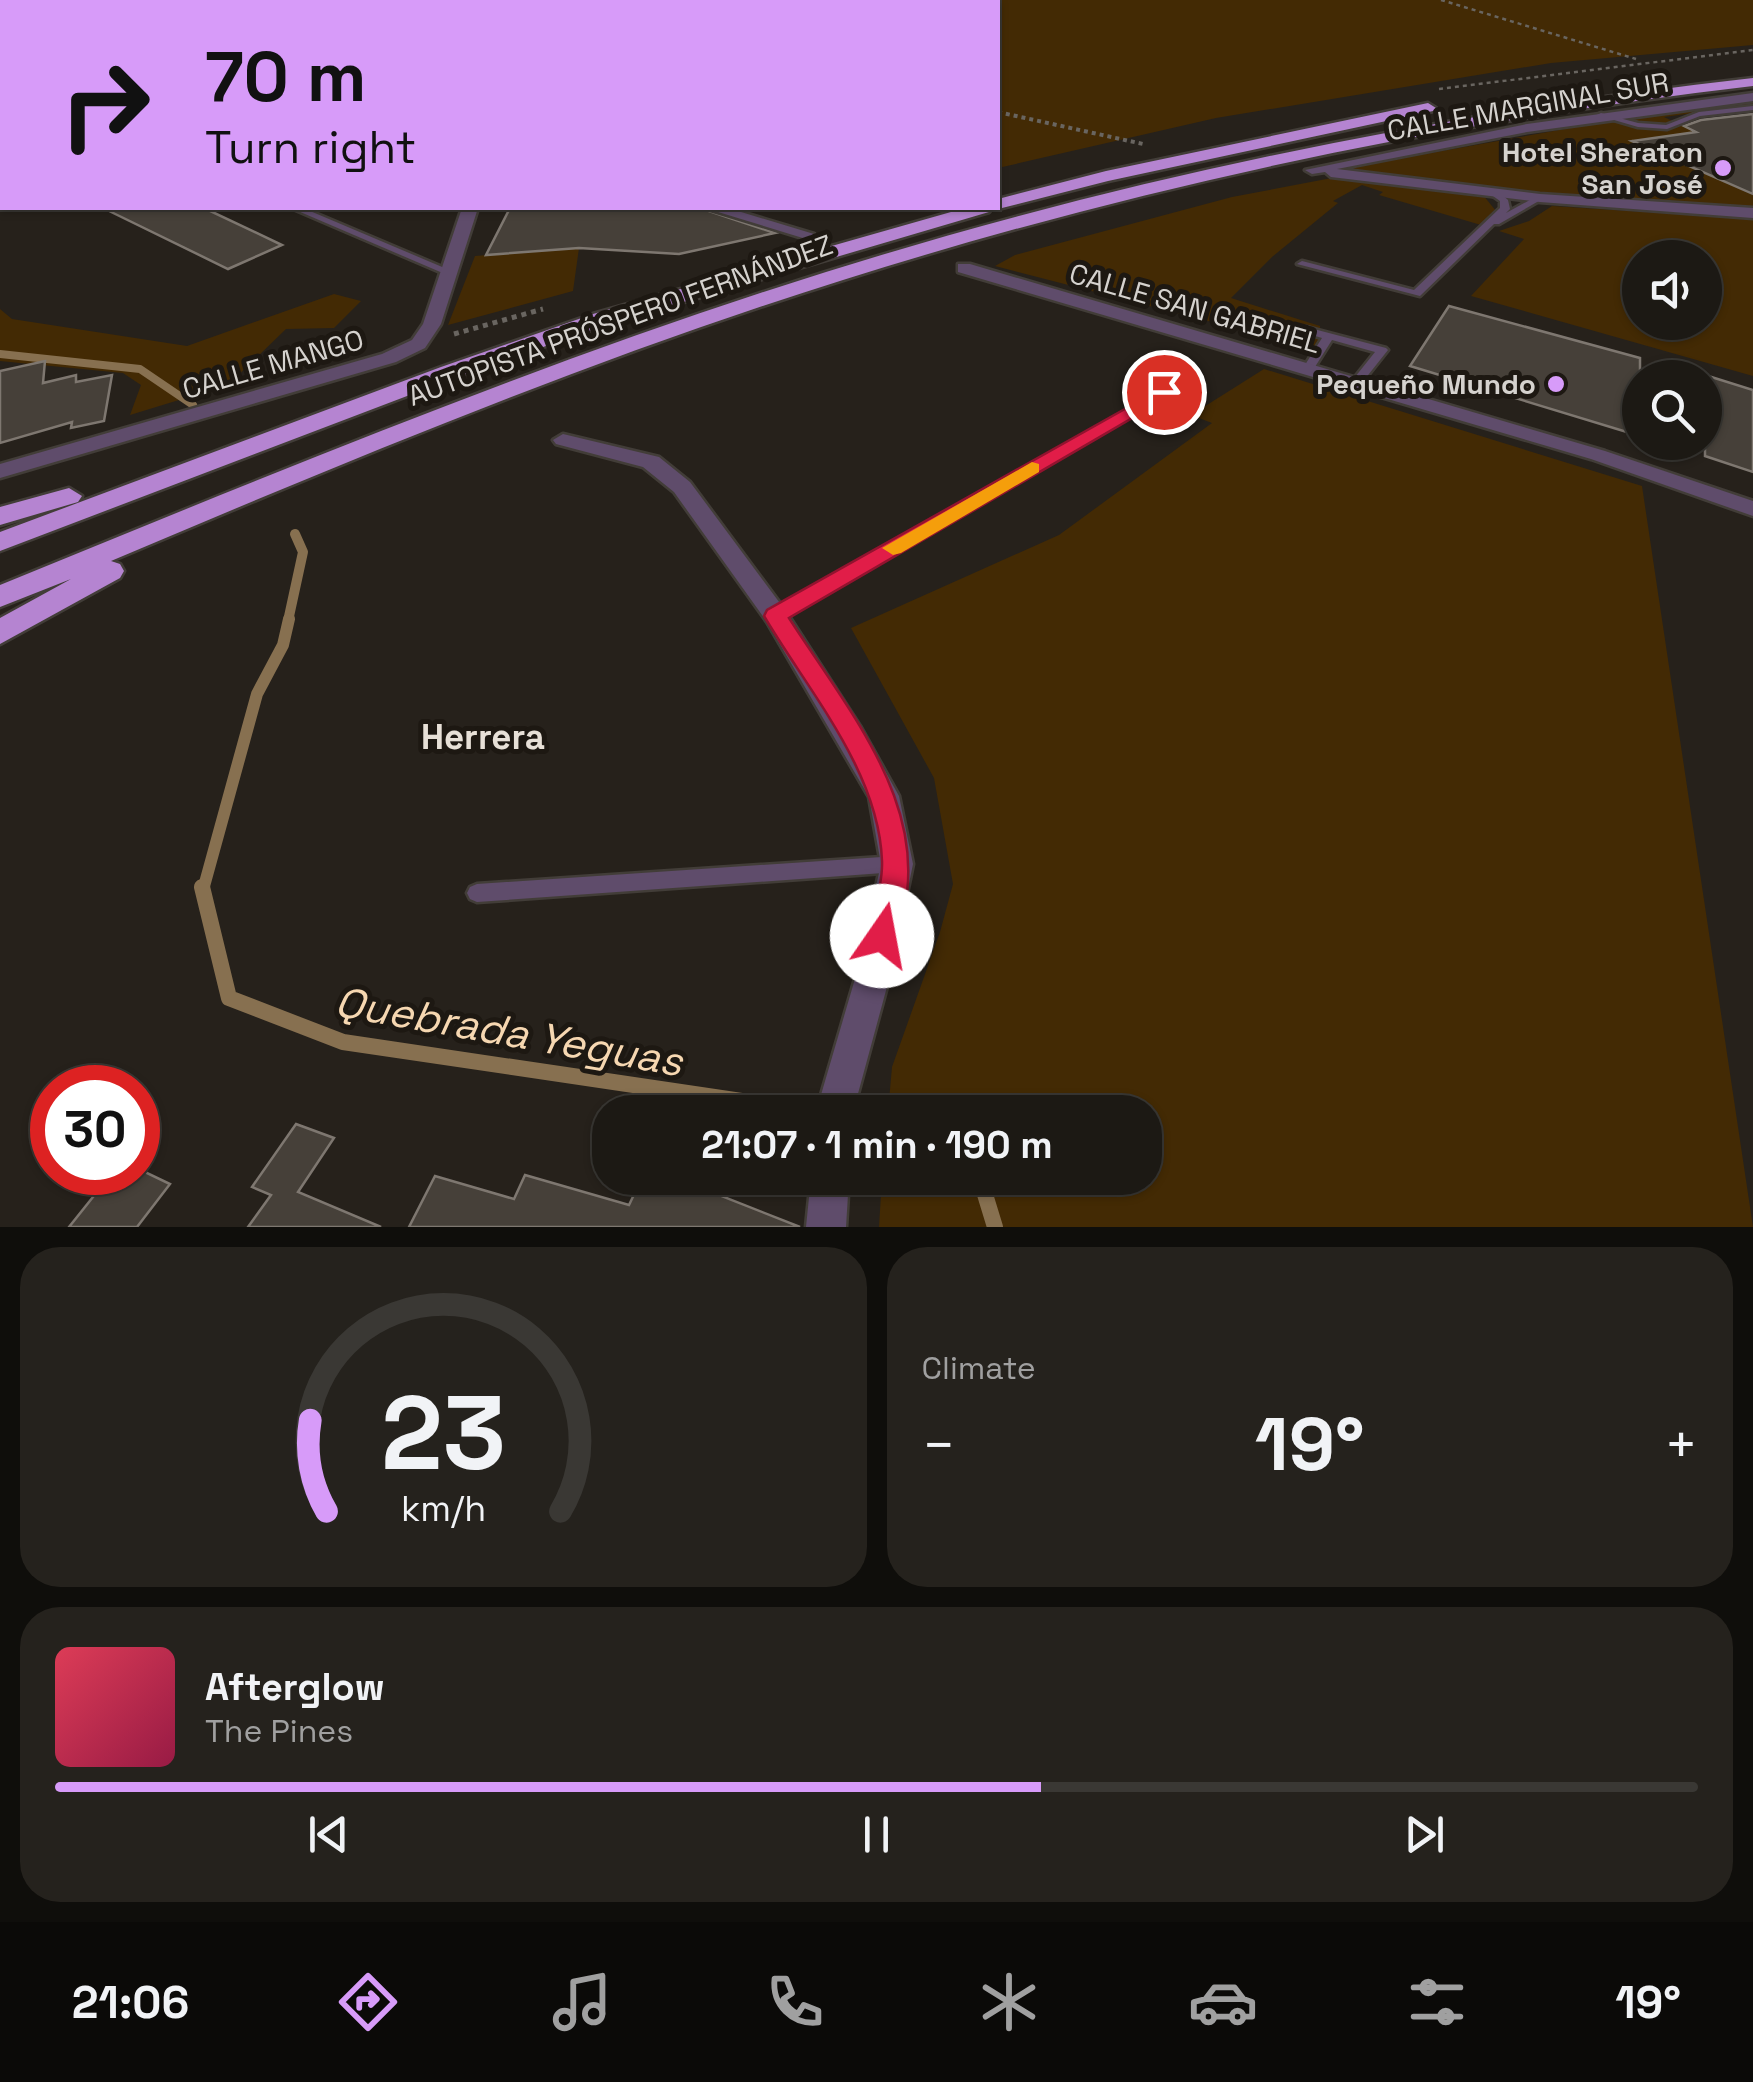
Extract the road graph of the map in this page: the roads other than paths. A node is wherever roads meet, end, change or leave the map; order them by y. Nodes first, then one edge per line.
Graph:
1 (1753, 65) edge
2 (1632, 78) dead end
3 (1753, 82) edge
4 (1753, 97) edge
5 (1454, 104) dead end
6 (1753, 108) edge
7 (1602, 115) junction
8 (1312, 170) junction
9 (1496, 194) junction
10 (1540, 198) junction
11 (1000, 204) edge
12 (301, 210) edge
13 (469, 210) edge
14 (720, 210) edge
15 (976, 210) edge
16 (1753, 213) edge
17 (1006, 226) junction
18 (1483, 227) junction
19 (806, 234) dead end
20 (1302, 264) dead end
21 (964, 268) dead end
22 (449, 272) junction
23 (1306, 330) dead end
24 (1328, 336) junction
25 (1310, 368) junction
26 (1357, 382) junction
27 (1164, 392) dead end
28 (386, 396) junction
29 (563, 440) dead end
30 (374, 443) junction
31 (0, 471) edge
32 (1753, 509) edge
33 (0, 516) edge
34 (0, 542) edge
35 (0, 597) edge
36 (776, 616) junction
37 (0, 632) edge
38 (897, 864) junction
39 (477, 893) dead end
40 (840, 1095) edge
41 (829, 1195) edge
42 (826, 1227) edge

1 - 2 highway
3 - 17 highway, AUTOPISTA PRÓSPERO FERNÁNDEZ
4 - 7 street, CALLE MARGINAL SUR
5 - 11 highway
6 - 7 lane
7 - 8 street, CALLE MARGINAL SUR
8 - 9 street
8 - 17 highway
9 - 10 street
9 - 18 lane
10 - 16 street
10 - 18 lane
12 - 22 lane
13 - 22 street, CALLE MANGO
14 - 19 street
15 - 28 highway, AUTOPISTA PRÓSPERO FERNÁNDEZ
17 - 30 highway, AUTOPISTA PRÓSPERO FERNÁNDEZ
18 - 20 lane
21 - 25 street, CALLE SAN GABRIEL
22 - 31 street, CALLE MANGO
23 - 24 lane
24 - 25 lane
24 - 26 lane
25 - 26 street, CALLE SAN GABRIEL
26 - 32 street, CALLE SAN GABRIEL
27 - 36 lane
28 - 33 highway
28 - 34 highway, AUTOPISTA PRÓSPERO FERNÁNDEZ
29 - 36 street
30 - 35 highway, AUTOPISTA PRÓSPERO FERNÁNDEZ
30 - 37 highway
36 - 38 street
38 - 39 lane
38 - 40 street
41 - 42 street

